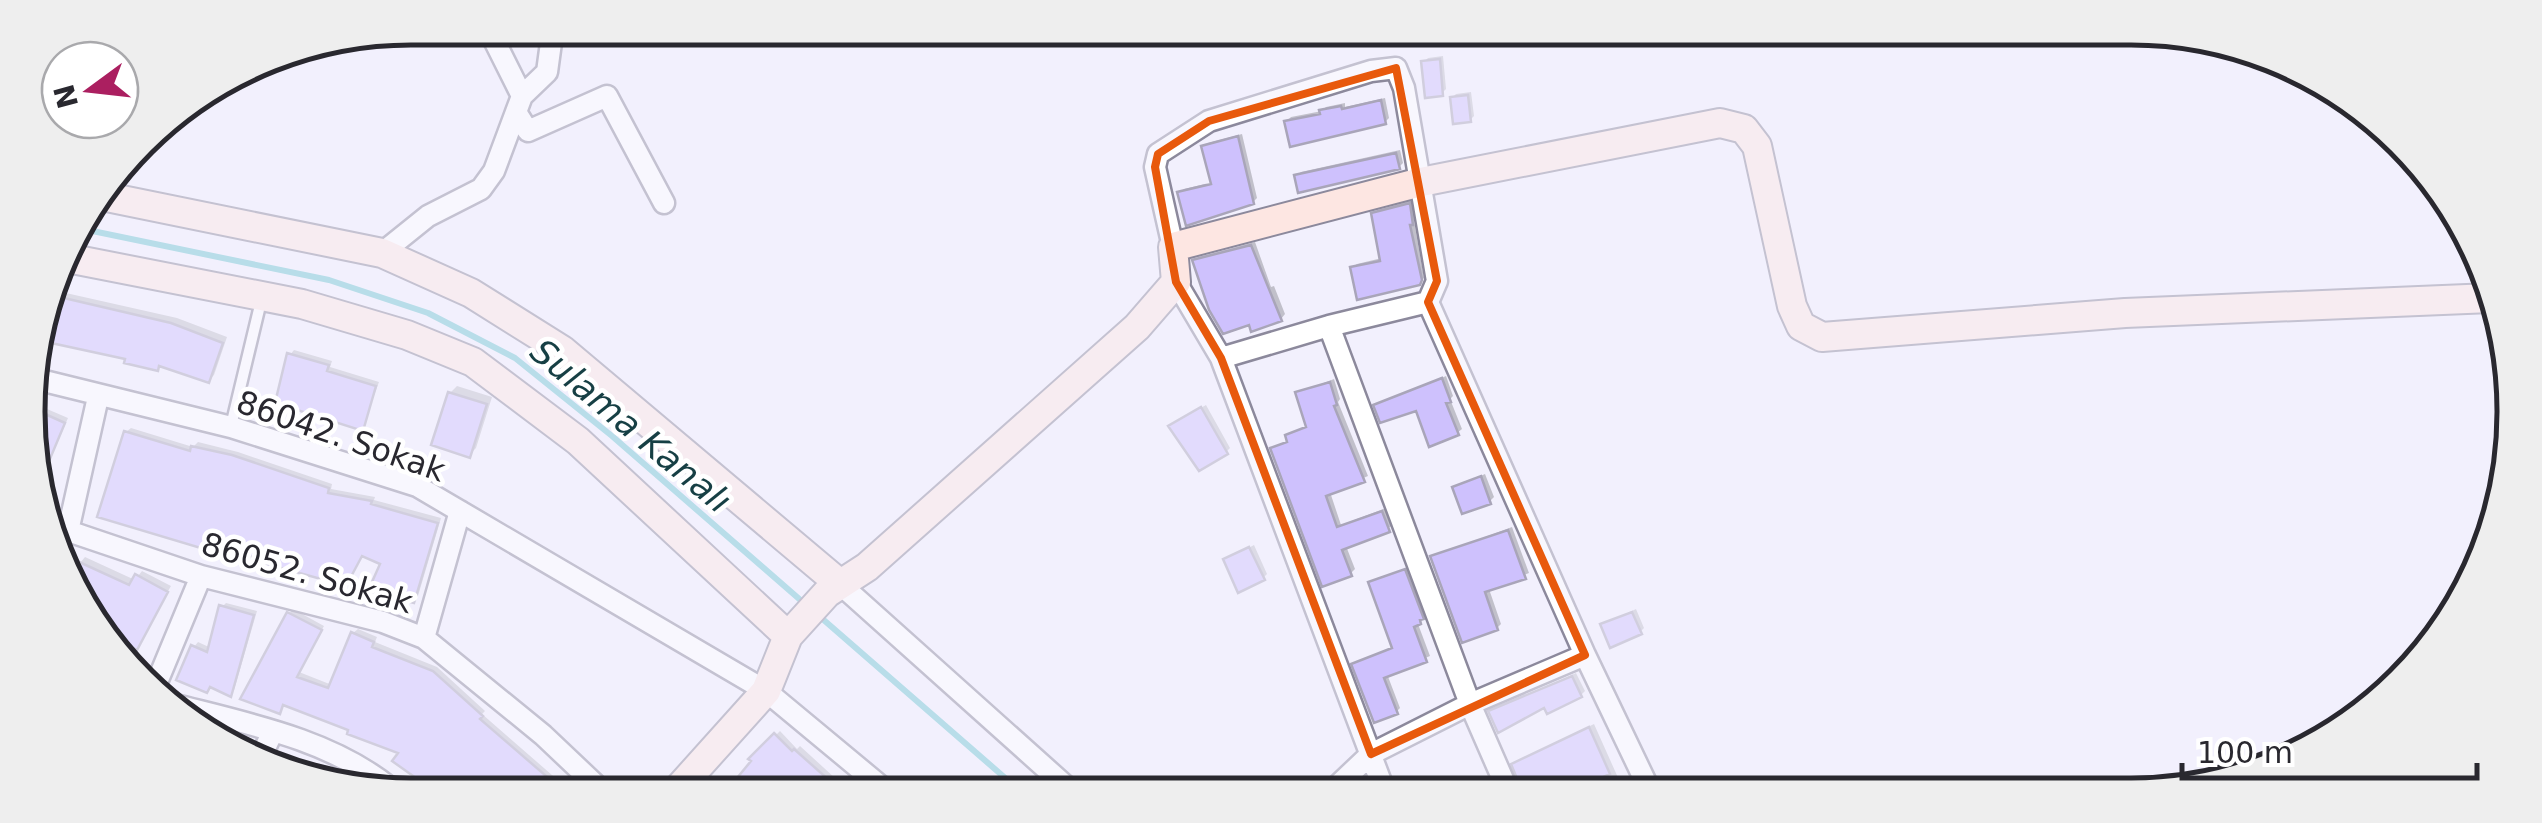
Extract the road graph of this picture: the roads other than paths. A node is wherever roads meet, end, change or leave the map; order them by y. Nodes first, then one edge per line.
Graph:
1 (495, 45) edge
2 (551, 45) edge
3 (519, 104) junction
4 (1421, 182) junction
5 (114, 198) edge
6 (664, 203) dead end
7 (1173, 247) junction
8 (382, 253) junction
9 (78, 260) edge
10 (1176, 282) junction
11 (262, 296) junction
12 (2479, 298) edge
13 (1428, 302) junction
14 (1328, 326) junction
15 (1222, 358) junction
16 (46, 382) edge
17 (98, 397) junction
18 (230, 427) junction
19 (460, 511) junction
20 (64, 530) edge
21 (69, 541) edge
22 (201, 576) junction
23 (833, 589) junction
24 (793, 632) junction
25 (424, 638) junction
26 (1585, 656) junction
27 (158, 677) edge
28 (766, 690) junction
29 (1470, 704) junction
30 (203, 712) edge
31 (273, 731) junction
32 (265, 747) edge
33 (1370, 754) junction
34 (376, 776) edge
35 (589, 778) edge
36 (688, 778) edge
37 (871, 778) edge
38 (1056, 778) edge
39 (1345, 778) edge
40 (1379, 778) edge
41 (1503, 778) edge
42 (1644, 778) edge

1 - 3 street
2 - 3 street
3 - 6 street
3 - 8 street
4 - 7 main road
4 - 7 street
4 - 12 main road
4 - 13 street
5 - 8 main road
7 - 10 main road
8 - 23 main road
9 - 11 main road
10 - 15 street
10 - 23 main road
11 - 18 lane
11 - 24 main road
13 - 14 street
13 - 26 street
14 - 15 street
14 - 29 street
15 - 33 street
16 - 17 street, 86042. Sokak
17 - 18 street, 86042. Sokak
17 - 20 street
18 - 19 street, 86042. Sokak
19 - 25 street
19 - 28 street, 86042. Sokak
21 - 22 street, 86052. Sokak
22 - 25 street, 86052. Sokak
22 - 27 street
23 - 24 main road
23 - 38 street
24 - 28 main road
25 - 35 street, 86052. Sokak
26 - 29 street
26 - 42 street
28 - 36 main road
28 - 37 street, 86042. Sokak
29 - 33 street
29 - 41 street
30 - 31 street
31 - 32 street
31 - 34 street
33 - 39 street
33 - 40 street

